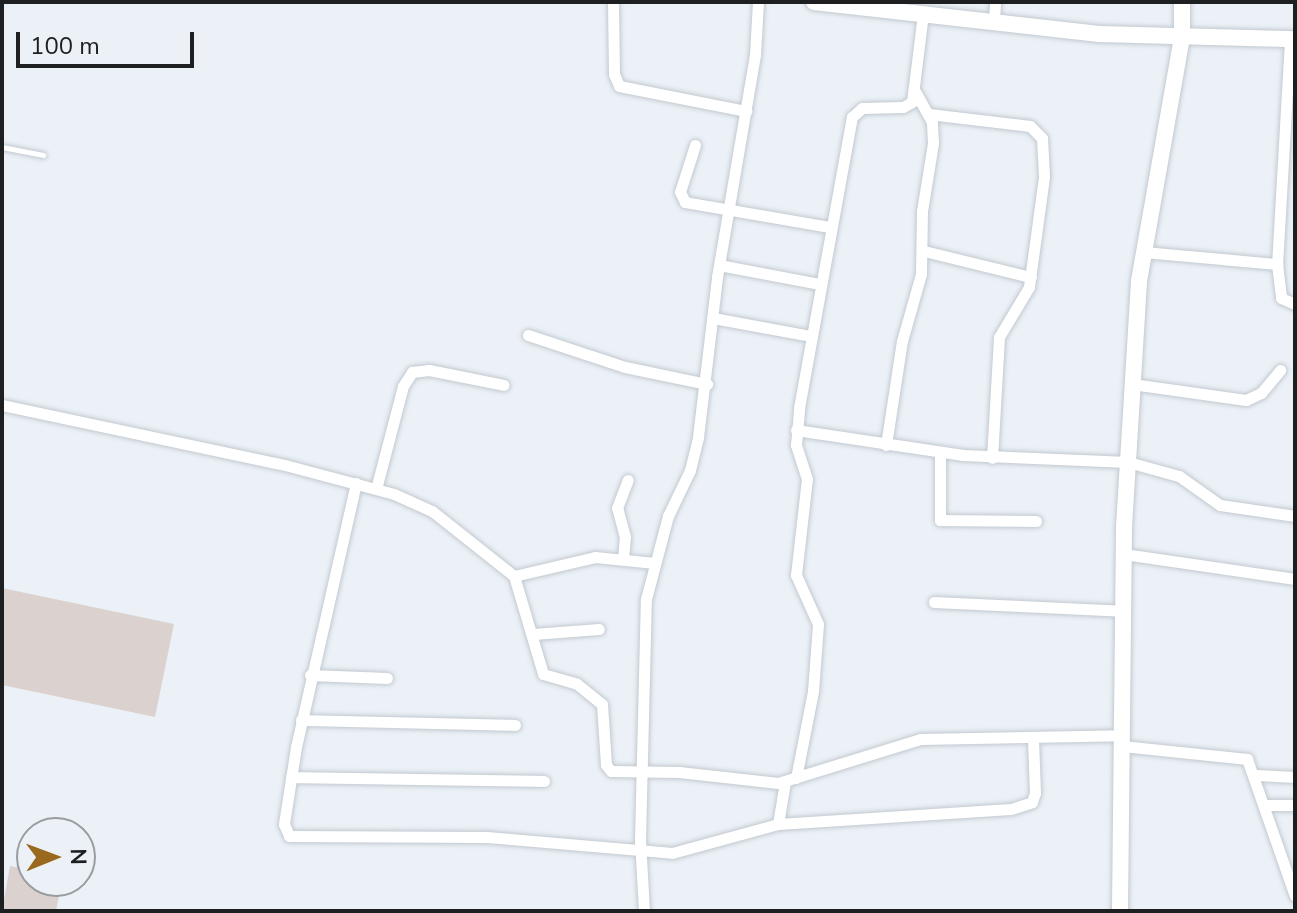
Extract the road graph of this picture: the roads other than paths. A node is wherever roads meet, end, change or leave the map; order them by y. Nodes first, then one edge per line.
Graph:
1 (613, 2) edge
2 (758, 2) edge
3 (995, 2) edge
4 (1182, 2) edge
5 (824, 3) edge
6 (889, 6) edge
7 (923, 14) junction
8 (994, 22) junction
9 (1182, 36) junction
10 (1292, 39) edge
11 (1293, 66) edge
12 (914, 89) junction
13 (747, 111) junction
14 (929, 114) junction
15 (695, 145) dead end
16 (2, 147) edge
17 (43, 155) dead end
18 (729, 210) junction
19 (830, 227) junction
20 (924, 251) junction
21 (1144, 252) junction
22 (1277, 264) junction
23 (719, 265) junction
24 (1031, 277) junction
25 (820, 284) junction
26 (1295, 304) edge
27 (713, 318) junction
28 (528, 335) dead end
29 (811, 336) junction
30 (1280, 370) dead end
31 (707, 384) junction
32 (1132, 384) junction
33 (504, 385) dead end
34 (2, 405) edge
35 (796, 430) junction
36 (886, 445) junction
37 (940, 452) junction
38 (992, 458) junction
39 (1128, 462) junction
40 (628, 480) dead end
41 (356, 483) junction
42 (376, 489) junction
43 (1295, 516) edge
44 (1036, 521) dead end
45 (1124, 554) junction
46 (623, 559) junction
47 (655, 563) junction
48 (514, 576) junction
49 (1295, 579) edge
50 (934, 602) dead end
51 (1122, 611) junction
52 (599, 629) dead end
53 (533, 634) junction
54 (310, 675) junction
55 (387, 678) dead end
56 (301, 720) junction
57 (515, 725) dead end
58 (1033, 738) junction
59 (1121, 741) junction
60 (645, 771) junction
61 (1257, 775) junction
62 (291, 777) junction
63 (1295, 777) edge
64 (791, 780) junction
65 (544, 781) dead end
66 (1264, 805) junction
67 (1295, 805) edge
68 (778, 824) junction
69 (640, 854) junction
70 (1289, 859) edge
71 (1295, 896) edge
72 (644, 911) edge
73 (1120, 911) edge

1 - 13 street
2 - 13 street
3 - 8 street
4 - 9 street
5 - 6 street
6 - 7 street
7 - 8 street
7 - 12 street
8 - 9 street
9 - 10 street
9 - 21 street
10 - 11 street
11 - 22 street
12 - 14 street
12 - 19 street
13 - 18 street
14 - 20 street
14 - 24 street
15 - 18 street
16 - 17 lane
18 - 19 street
18 - 23 street
19 - 25 street
20 - 24 street
20 - 36 street
21 - 22 street
21 - 32 street
22 - 26 street
23 - 25 street
23 - 27 street
24 - 38 street
25 - 29 street
27 - 29 street
27 - 31 street
28 - 31 street
29 - 35 street
30 - 32 street
31 - 47 street
32 - 39 street
33 - 42 street
34 - 41 street
35 - 36 street
35 - 64 street
36 - 37 street
37 - 38 street
37 - 44 street
38 - 39 street
39 - 43 street
39 - 45 street
40 - 46 street
41 - 42 street
41 - 54 street
42 - 48 street
45 - 49 street
45 - 51 street
46 - 47 street
46 - 48 street
47 - 60 street
48 - 53 street
50 - 51 street
51 - 59 street
52 - 53 street
53 - 60 street
54 - 55 street
54 - 56 street
56 - 57 street
56 - 62 street
58 - 59 street
58 - 64 street
58 - 68 street
59 - 61 street
59 - 73 street
60 - 64 street
60 - 69 street
61 - 63 street
61 - 66 street
62 - 65 street
62 - 69 street
64 - 68 street
66 - 67 street
66 - 70 street
68 - 69 street
69 - 72 street
70 - 71 street

